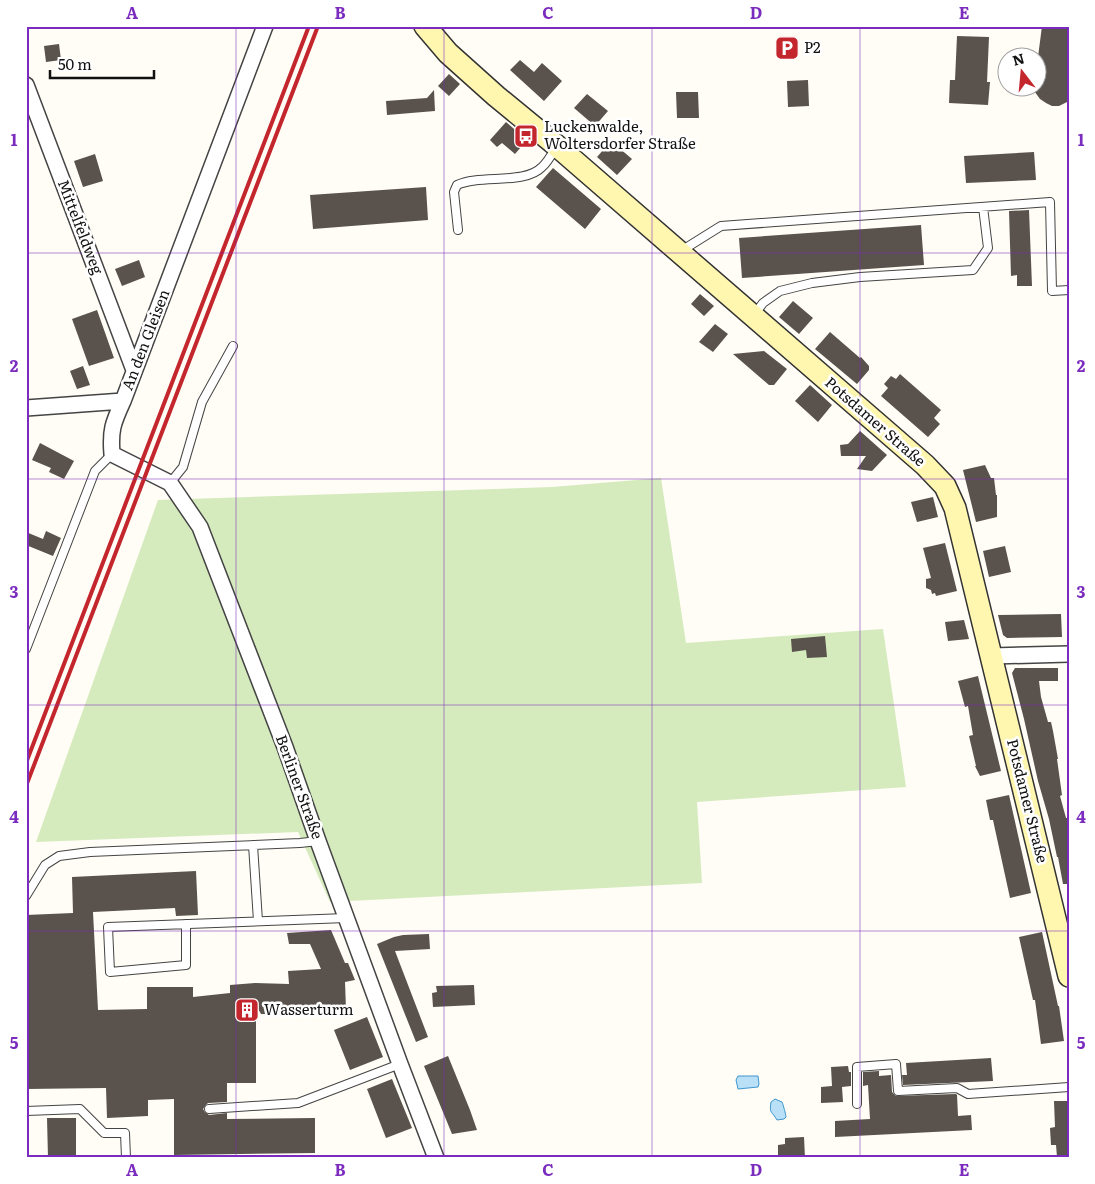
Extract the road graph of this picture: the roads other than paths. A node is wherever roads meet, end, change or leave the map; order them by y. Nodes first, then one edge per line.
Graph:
1 (265, 26) edge
2 (425, 26) edge
3 (26, 85) edge
4 (557, 146) junction
5 (983, 207) junction
6 (458, 230) dead end
7 (680, 252) junction
8 (1069, 290) edge
9 (753, 316) junction
10 (232, 346) dead end
11 (134, 370) junction
12 (123, 401) junction
13 (31, 408) edge
14 (26, 422) edge
15 (112, 454) junction
16 (170, 484) junction
17 (26, 649) edge
18 (1069, 654) edge
19 (992, 656) junction
20 (318, 841) junction
21 (253, 845) junction
22 (26, 896) edge
23 (346, 918) junction
24 (258, 921) junction
25 (186, 924) junction
26 (1069, 976) edge
27 (400, 1064) junction
28 (1069, 1087) edge
29 (857, 1104) dead end
30 (209, 1109) dead end
31 (26, 1111) edge
32 (126, 1158) edge
33 (436, 1158) edge

1 - 11 street, An den Gleisen
2 - 4 street, Potsdamer Straße
3 - 11 street, Mittelfeldweg
4 - 6 lane
4 - 7 street, Potsdamer Straße
5 - 7 lane
5 - 8 lane
5 - 9 lane
7 - 9 street, Potsdamer Straße
9 - 19 street, Potsdamer Straße
10 - 16 lane
11 - 12 street, An den Gleisen
12 - 13 street
12 - 15 street, An den Gleisen
13 - 14 street
15 - 16 street, Berliner Straße
15 - 17 lane
16 - 20 street, Berliner Straße
18 - 19 street
19 - 26 street, Potsdamer Straße
20 - 21 lane
20 - 23 street, Berliner Straße
21 - 22 lane
21 - 24 lane
23 - 24 lane
23 - 27 street, Berliner Straße
24 - 25 lane
25 - 25 lane
27 - 30 lane
27 - 33 street, Berliner Straße
28 - 29 lane
31 - 32 lane

